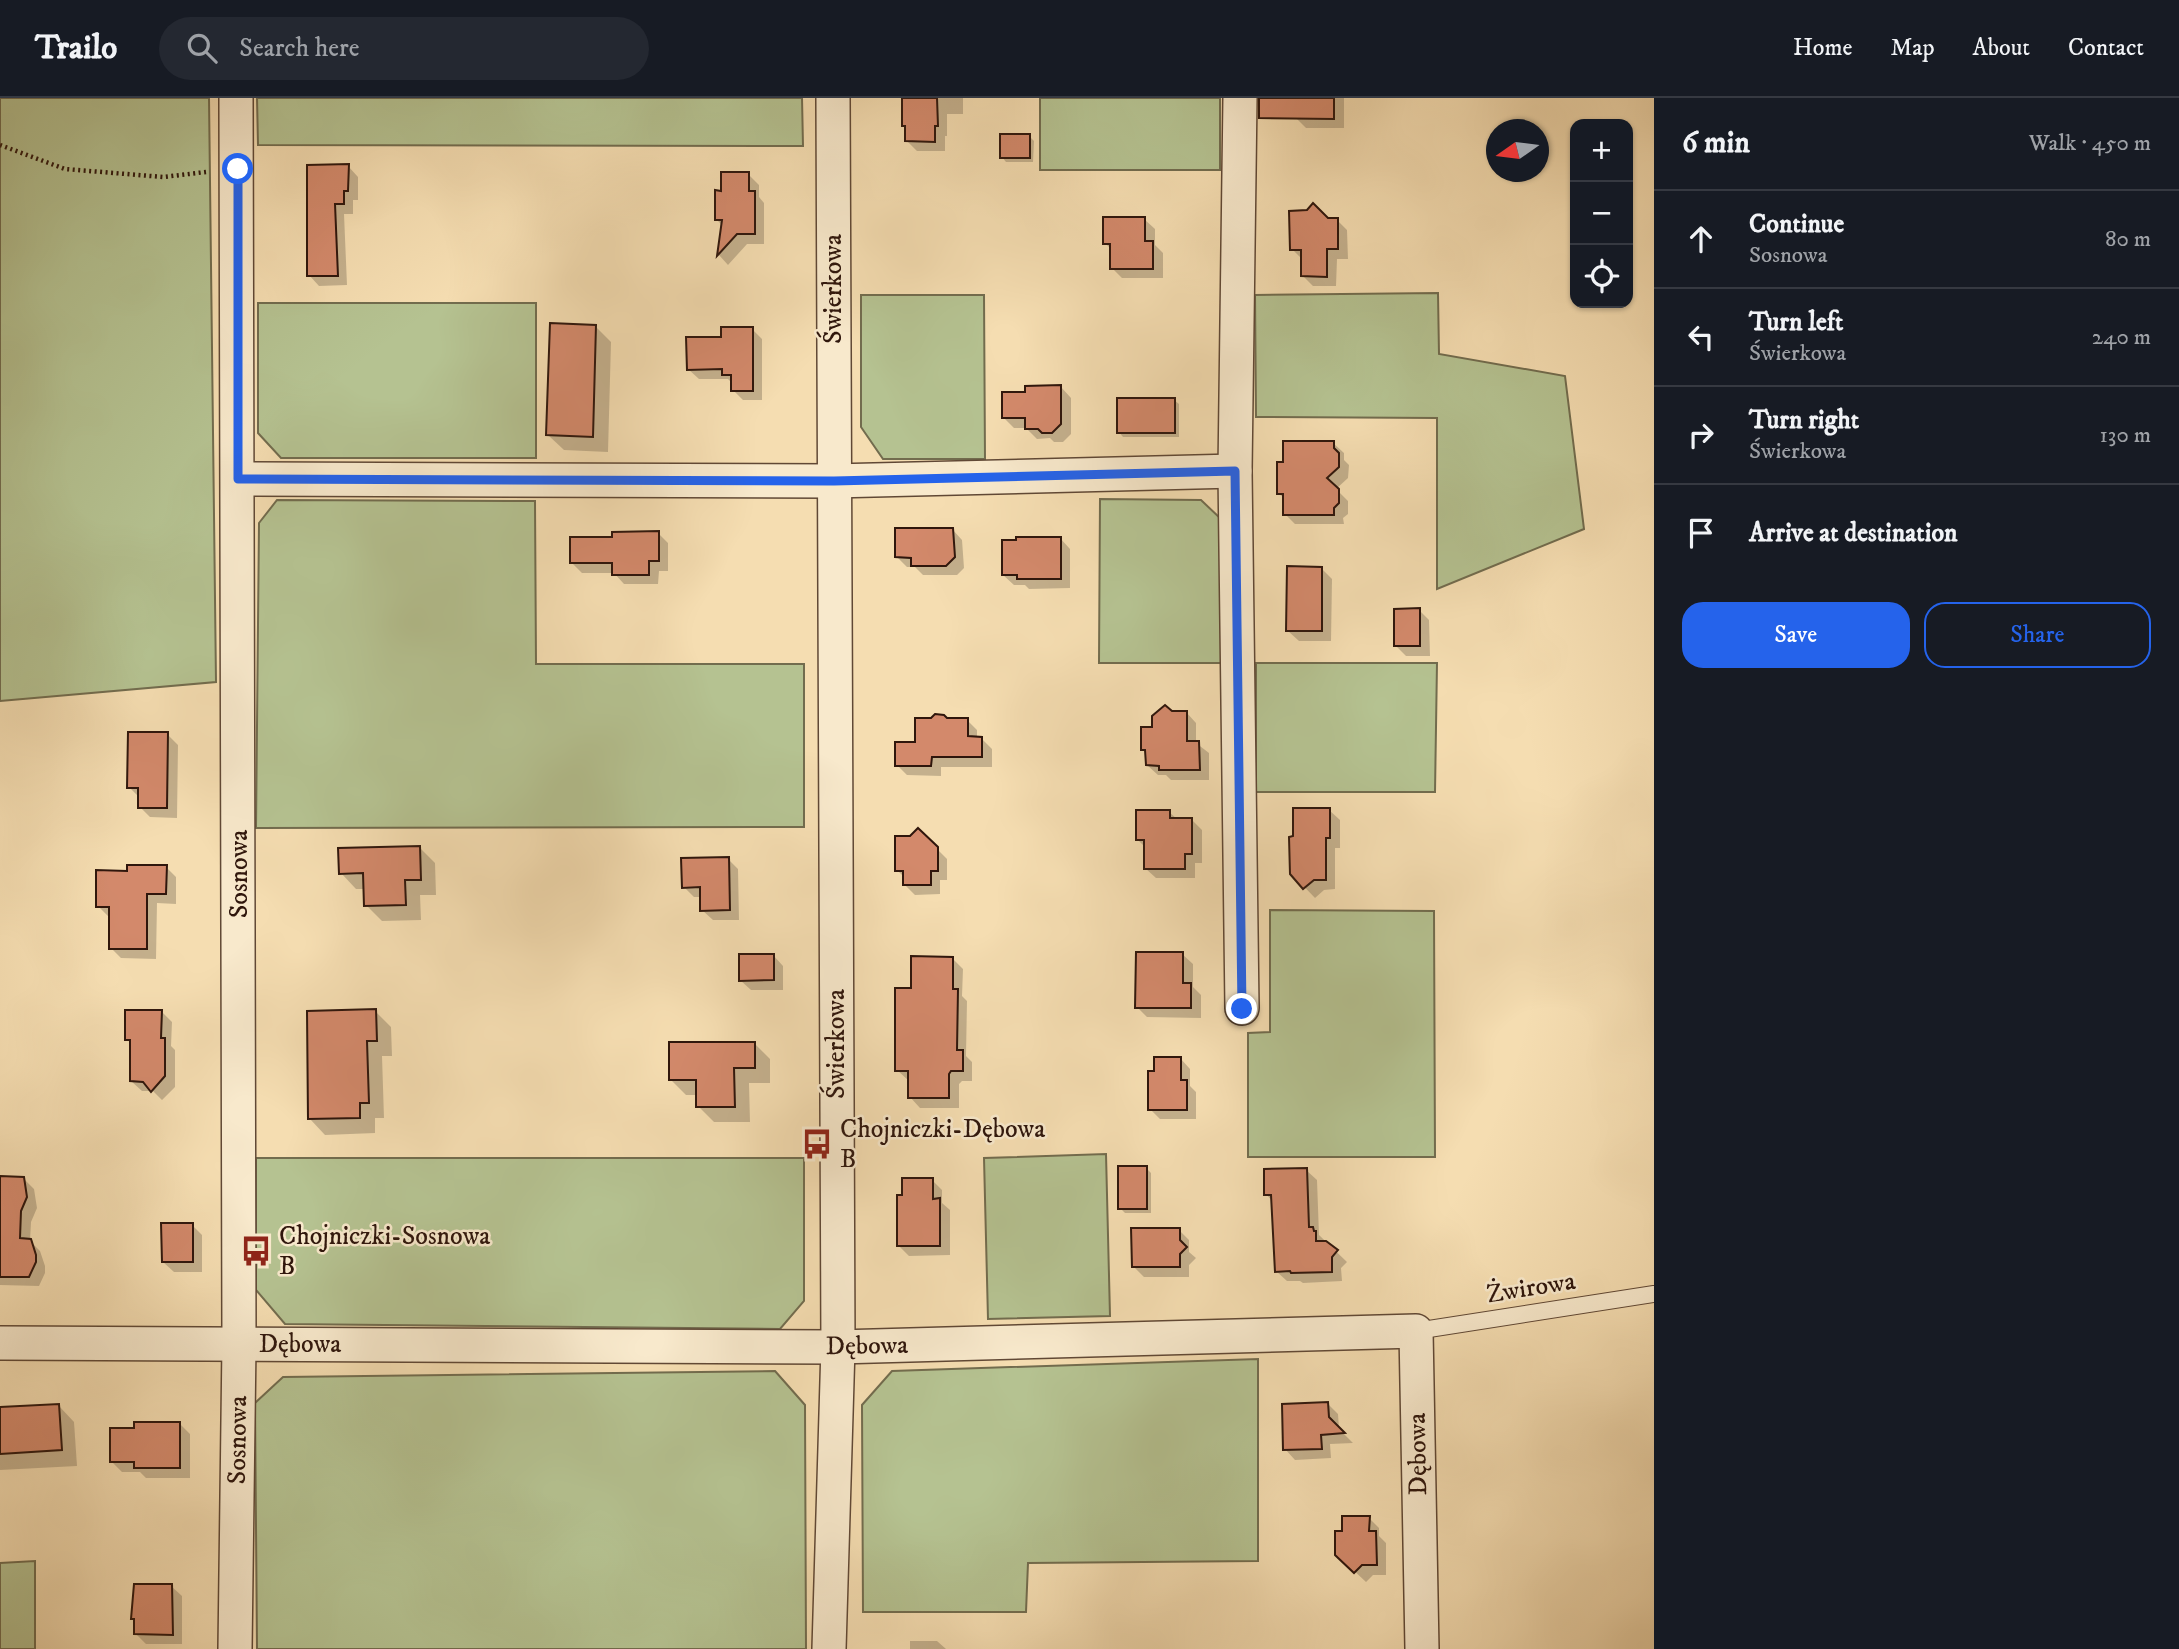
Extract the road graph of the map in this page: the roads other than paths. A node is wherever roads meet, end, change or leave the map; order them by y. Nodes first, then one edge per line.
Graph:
1 (236, 98) edge
2 (834, 98) edge
3 (1240, 98) edge
4 (1235, 471) junction
5 (238, 479) junction
6 (834, 481) junction
7 (1242, 1009) dead end
8 (1654, 1294) edge
9 (1416, 1331) junction
10 (0, 1343) edge
11 (239, 1344) junction
12 (838, 1347) junction
13 (235, 1649) edge
14 (829, 1649) edge
15 (1422, 1649) edge

1 - 5 street, Sosnowa
2 - 6 street, Świerkowa
3 - 4 street
4 - 6 street
4 - 7 street
5 - 6 street
5 - 11 street, Sosnowa
6 - 12 street, Świerkowa
8 - 9 lane, Żwirowa
9 - 12 street, Dębowa
9 - 15 street, Dębowa
10 - 11 street, Dębowa
11 - 12 street, Dębowa
11 - 13 street, Sosnowa
12 - 14 street, Świerkowa

